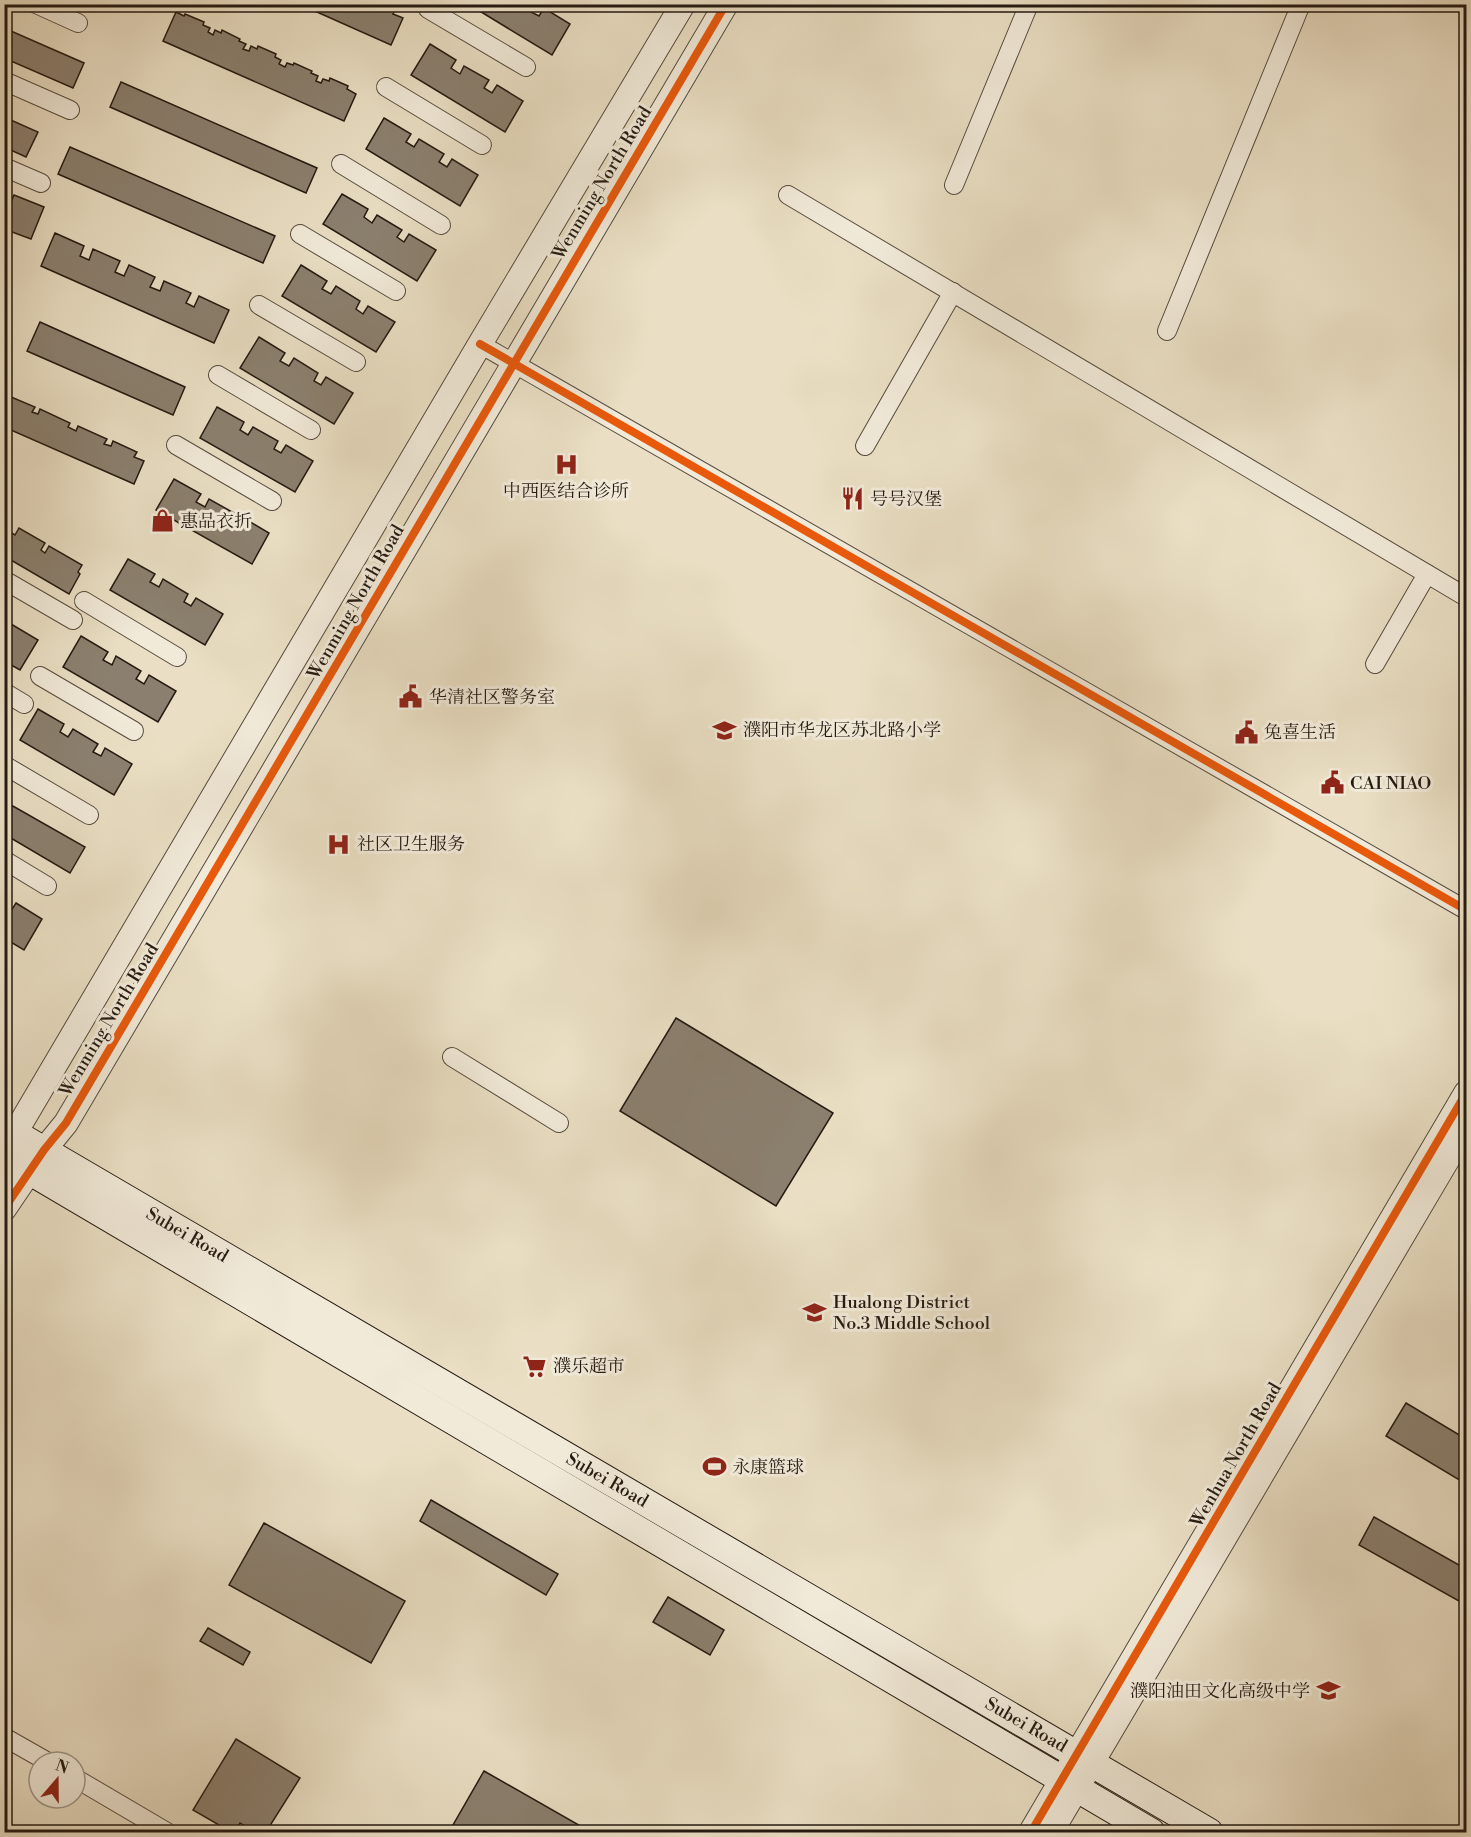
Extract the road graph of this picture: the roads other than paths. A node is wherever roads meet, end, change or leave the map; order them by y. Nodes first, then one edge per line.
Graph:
1 (36, 4) edge
2 (683, 4) edge
3 (726, 4) edge
4 (1029, 4) edge
5 (1301, 4) edge
6 (428, 9) dead end
7 (78, 23) dead end
8 (526, 67) dead end
9 (4, 81) edge
10 (386, 87) dead end
11 (70, 110) dead end
12 (482, 145) dead end
13 (341, 164) dead end
14 (4, 167) edge
15 (41, 183) dead end
16 (954, 185) dead end
17 (788, 195) dead end
18 (441, 225) dead end
19 (300, 234) dead end
20 (396, 291) dead end
21 (953, 292) junction
22 (259, 304) dead end
23 (1167, 330) dead end
24 (480, 344) junction
25 (356, 362) dead end
26 (513, 362) junction
27 (218, 375) dead end
28 (311, 430) dead end
29 (176, 445) dead end
30 (865, 446) dead end
31 (272, 501) dead end
32 (1427, 574) junction
33 (4, 580) edge
34 (1467, 597) edge
35 (84, 601) dead end
36 (73, 620) dead end
37 (177, 657) dead end
38 (1375, 664) dead end
39 (40, 676) dead end
40 (4, 692) edge
41 (24, 704) dead end
42 (134, 731) dead end
43 (4, 765) edge
44 (89, 815) dead end
45 (4, 860) edge
46 (47, 886) dead end
47 (1467, 910) edge
48 (452, 1057) dead end
49 (1467, 1092) edge
50 (558, 1123) dead end
51 (1467, 1128) edge
52 (7, 1147) edge
53 (37, 1161) junction
54 (4, 1209) edge
55 (4, 1737) edge
56 (27, 1750) edge
57 (1084, 1759) junction
58 (87, 1785) edge
59 (1069, 1785) junction
60 (167, 1833) edge
61 (1031, 1833) edge
62 (1051, 1833) edge
63 (1150, 1833) edge
64 (1209, 1833) edge

1 - 7 street
2 - 24 street, Wenming North Road
3 - 26 street, Wenming North Road
4 - 16 street
5 - 23 street
6 - 8 street
9 - 11 street
10 - 12 street
13 - 18 street
14 - 15 street
17 - 21 street
19 - 20 street
21 - 30 street
21 - 32 street
22 - 25 street
24 - 26 street
24 - 52 street, Wenming North Road
26 - 47 street
26 - 53 street, Wenming North Road
27 - 28 street
29 - 31 street
32 - 34 street
32 - 38 street
33 - 36 street
35 - 37 street
39 - 42 street
40 - 41 street
43 - 44 street
45 - 46 street
48 - 50 street
49 - 57 street, Wenhua North Road
51 - 57 street, Wenhua North Road
52 - 53 main road, Subei Road
53 - 54 street, Wenming North Road
53 - 57 main road, Subei Road
53 - 59 main road, Subei Road
55 - 56 street
57 - 59 street, Wenhua North Road
57 - 64 main road, Subei Road
58 - 60 street
59 - 61 street, Wenhua North Road
59 - 62 street, Wenhua North Road
59 - 63 main road, Subei Road

